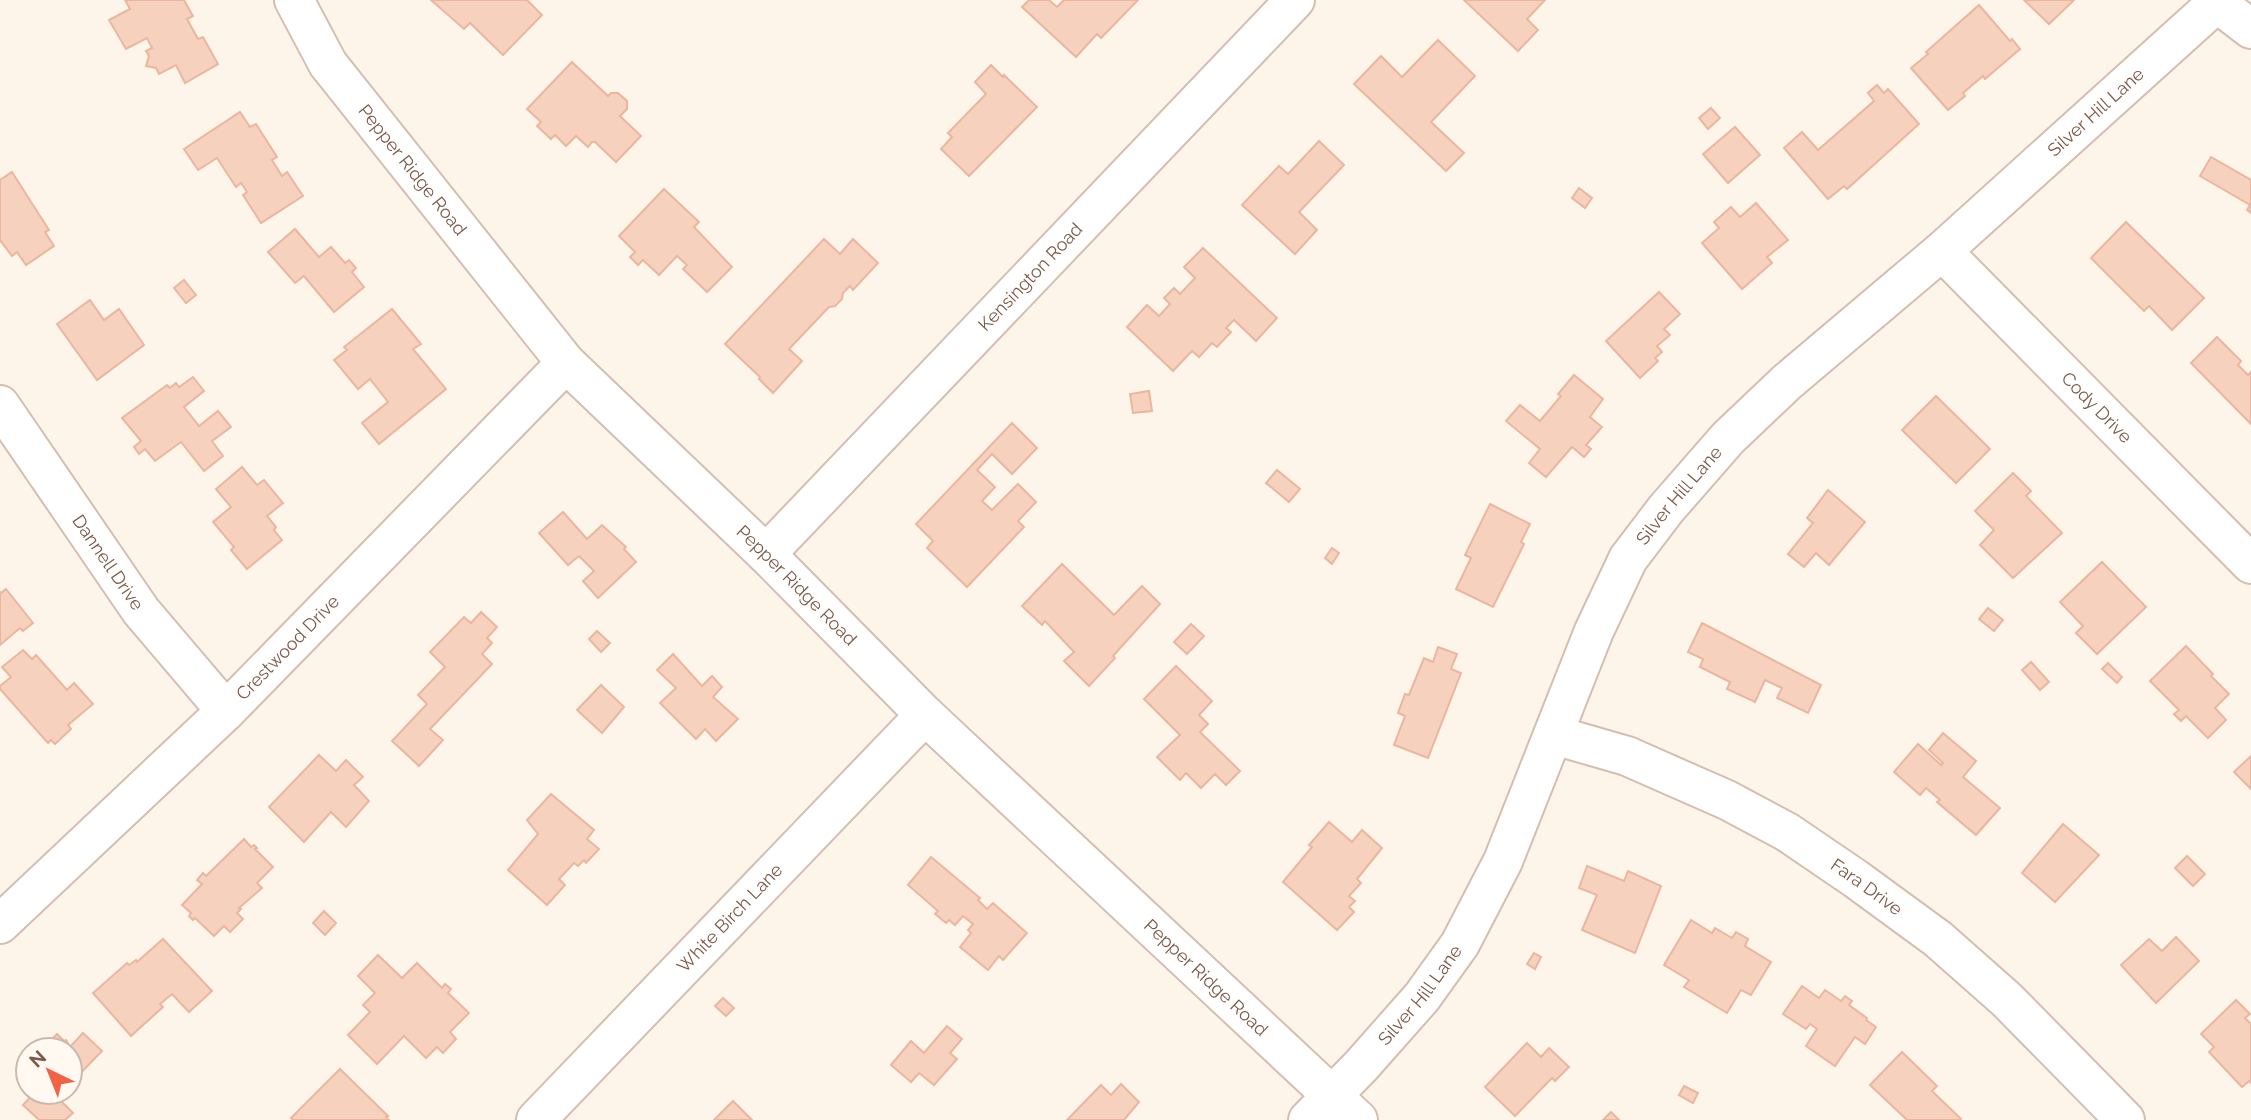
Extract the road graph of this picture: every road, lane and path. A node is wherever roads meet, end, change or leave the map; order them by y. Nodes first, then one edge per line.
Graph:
1 (294, 0) edge
2 (1295, 0) edge
3 (2218, 2) edge
4 (2251, 29) edge
5 (1942, 251) junction
6 (566, 363) junction
7 (0, 405) edge
8 (766, 554) junction
9 (2251, 564) edge
10 (226, 711) junction
11 (925, 715) junction
12 (1554, 735) junction
13 (0, 924) edge
14 (1333, 1112) edge
15 (536, 1120) edge
16 (2125, 1120) edge

1 - 6 street, Pepper Ridge Road
2 - 8 street, Kensington Road
3 - 4 street
3 - 5 street, Silver Hill Lane
5 - 9 street, Cody Drive
5 - 12 street, Silver Hill Lane
6 - 8 street, Pepper Ridge Road
6 - 10 street, Crestwood Drive
7 - 10 street, Dannell Drive
8 - 11 street, Pepper Ridge Road
10 - 13 street, Crestwood Drive
11 - 14 street, Pepper Ridge Road
11 - 15 street, White Birch Lane
12 - 14 street, Silver Hill Lane
12 - 16 street, Fara Drive

